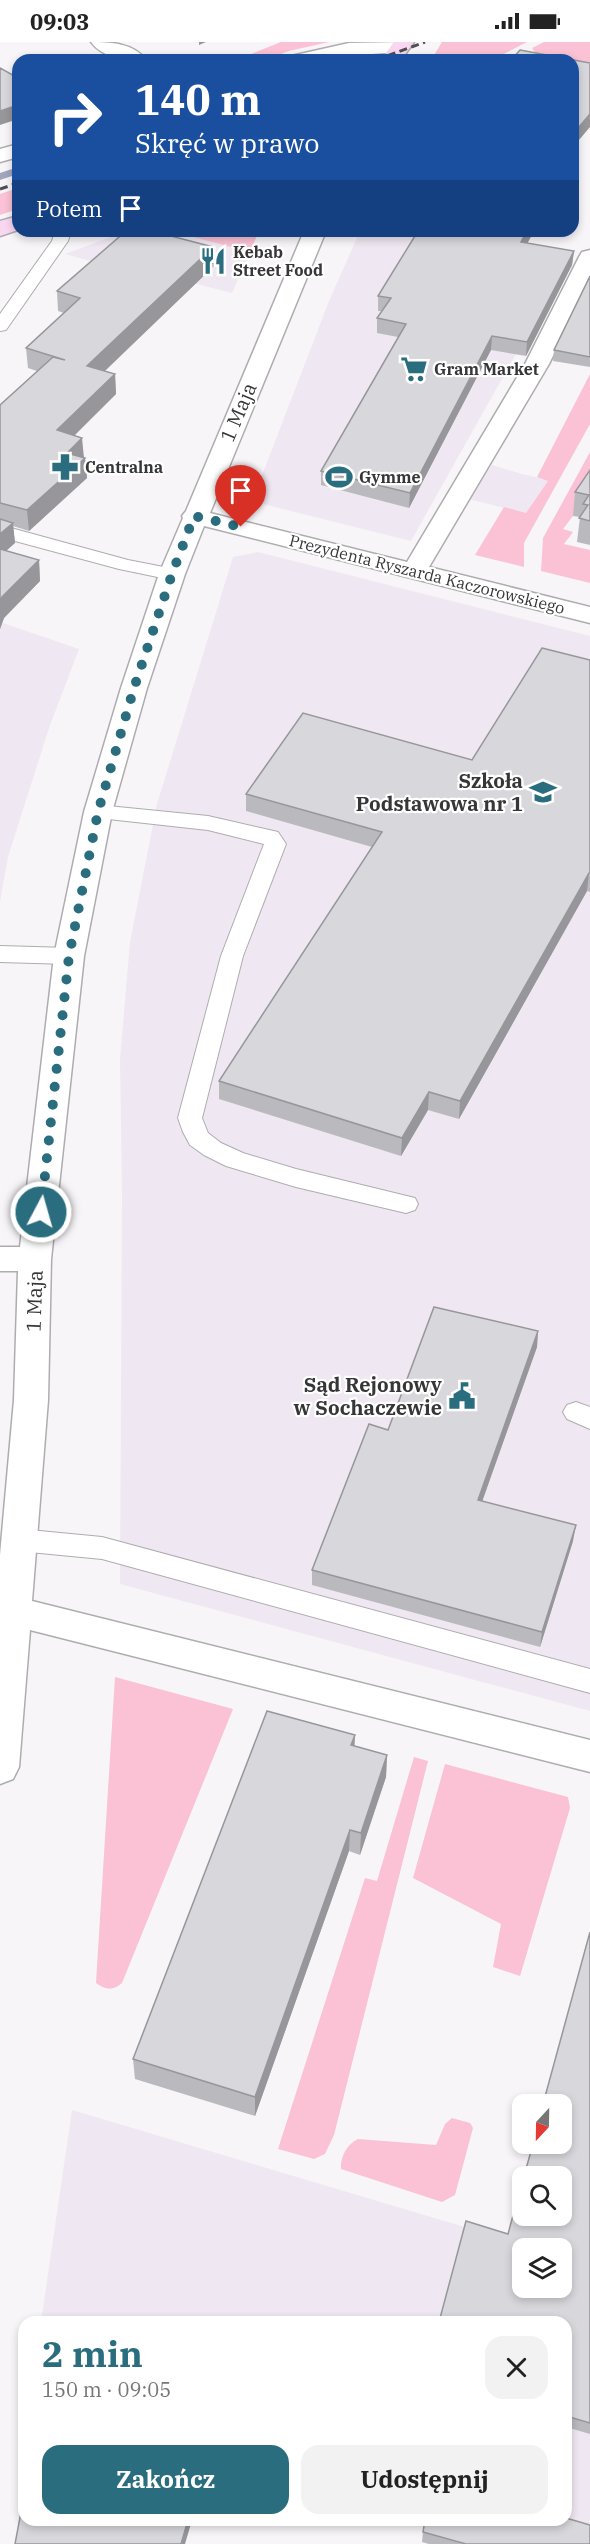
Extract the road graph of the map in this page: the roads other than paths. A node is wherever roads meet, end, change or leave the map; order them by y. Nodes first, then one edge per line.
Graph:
1 (101, 42) edge
2 (398, 49) edge
3 (124, 54) edge
4 (326, 54) edge
5 (61, 237) edge
6 (312, 237) edge
7 (590, 257) edge
8 (0, 326) edge
9 (194, 516) junction
10 (0, 531) edge
11 (415, 570) junction
12 (172, 574) junction
13 (590, 615) edge
14 (98, 812) junction
15 (0, 954) edge
16 (69, 956) junction
17 (406, 1204) dead end
18 (0, 1259) edge
19 (35, 1259) junction
20 (19, 1540) junction
21 (13, 1611) junction
22 (590, 1681) edge
23 (590, 1756) edge
24 (0, 1767) edge

1 - 3 street
2 - 4 street
5 - 8 lane
6 - 9 street, 1 Maja
7 - 11 street
9 - 11 street, Prezydenta Ryszarda Kaczorowskiego
9 - 12 street, 1 Maja
10 - 12 lane
11 - 13 street, Prezydenta Ryszarda Kaczorowskiego
12 - 14 street, 1 Maja
14 - 16 street, 1 Maja
14 - 17 lane
15 - 16 lane
16 - 19 street, 1 Maja
18 - 19 street
19 - 20 street, 1 Maja
20 - 21 street, 1 Maja
20 - 22 lane
21 - 23 street
21 - 24 street, 1 Maja

